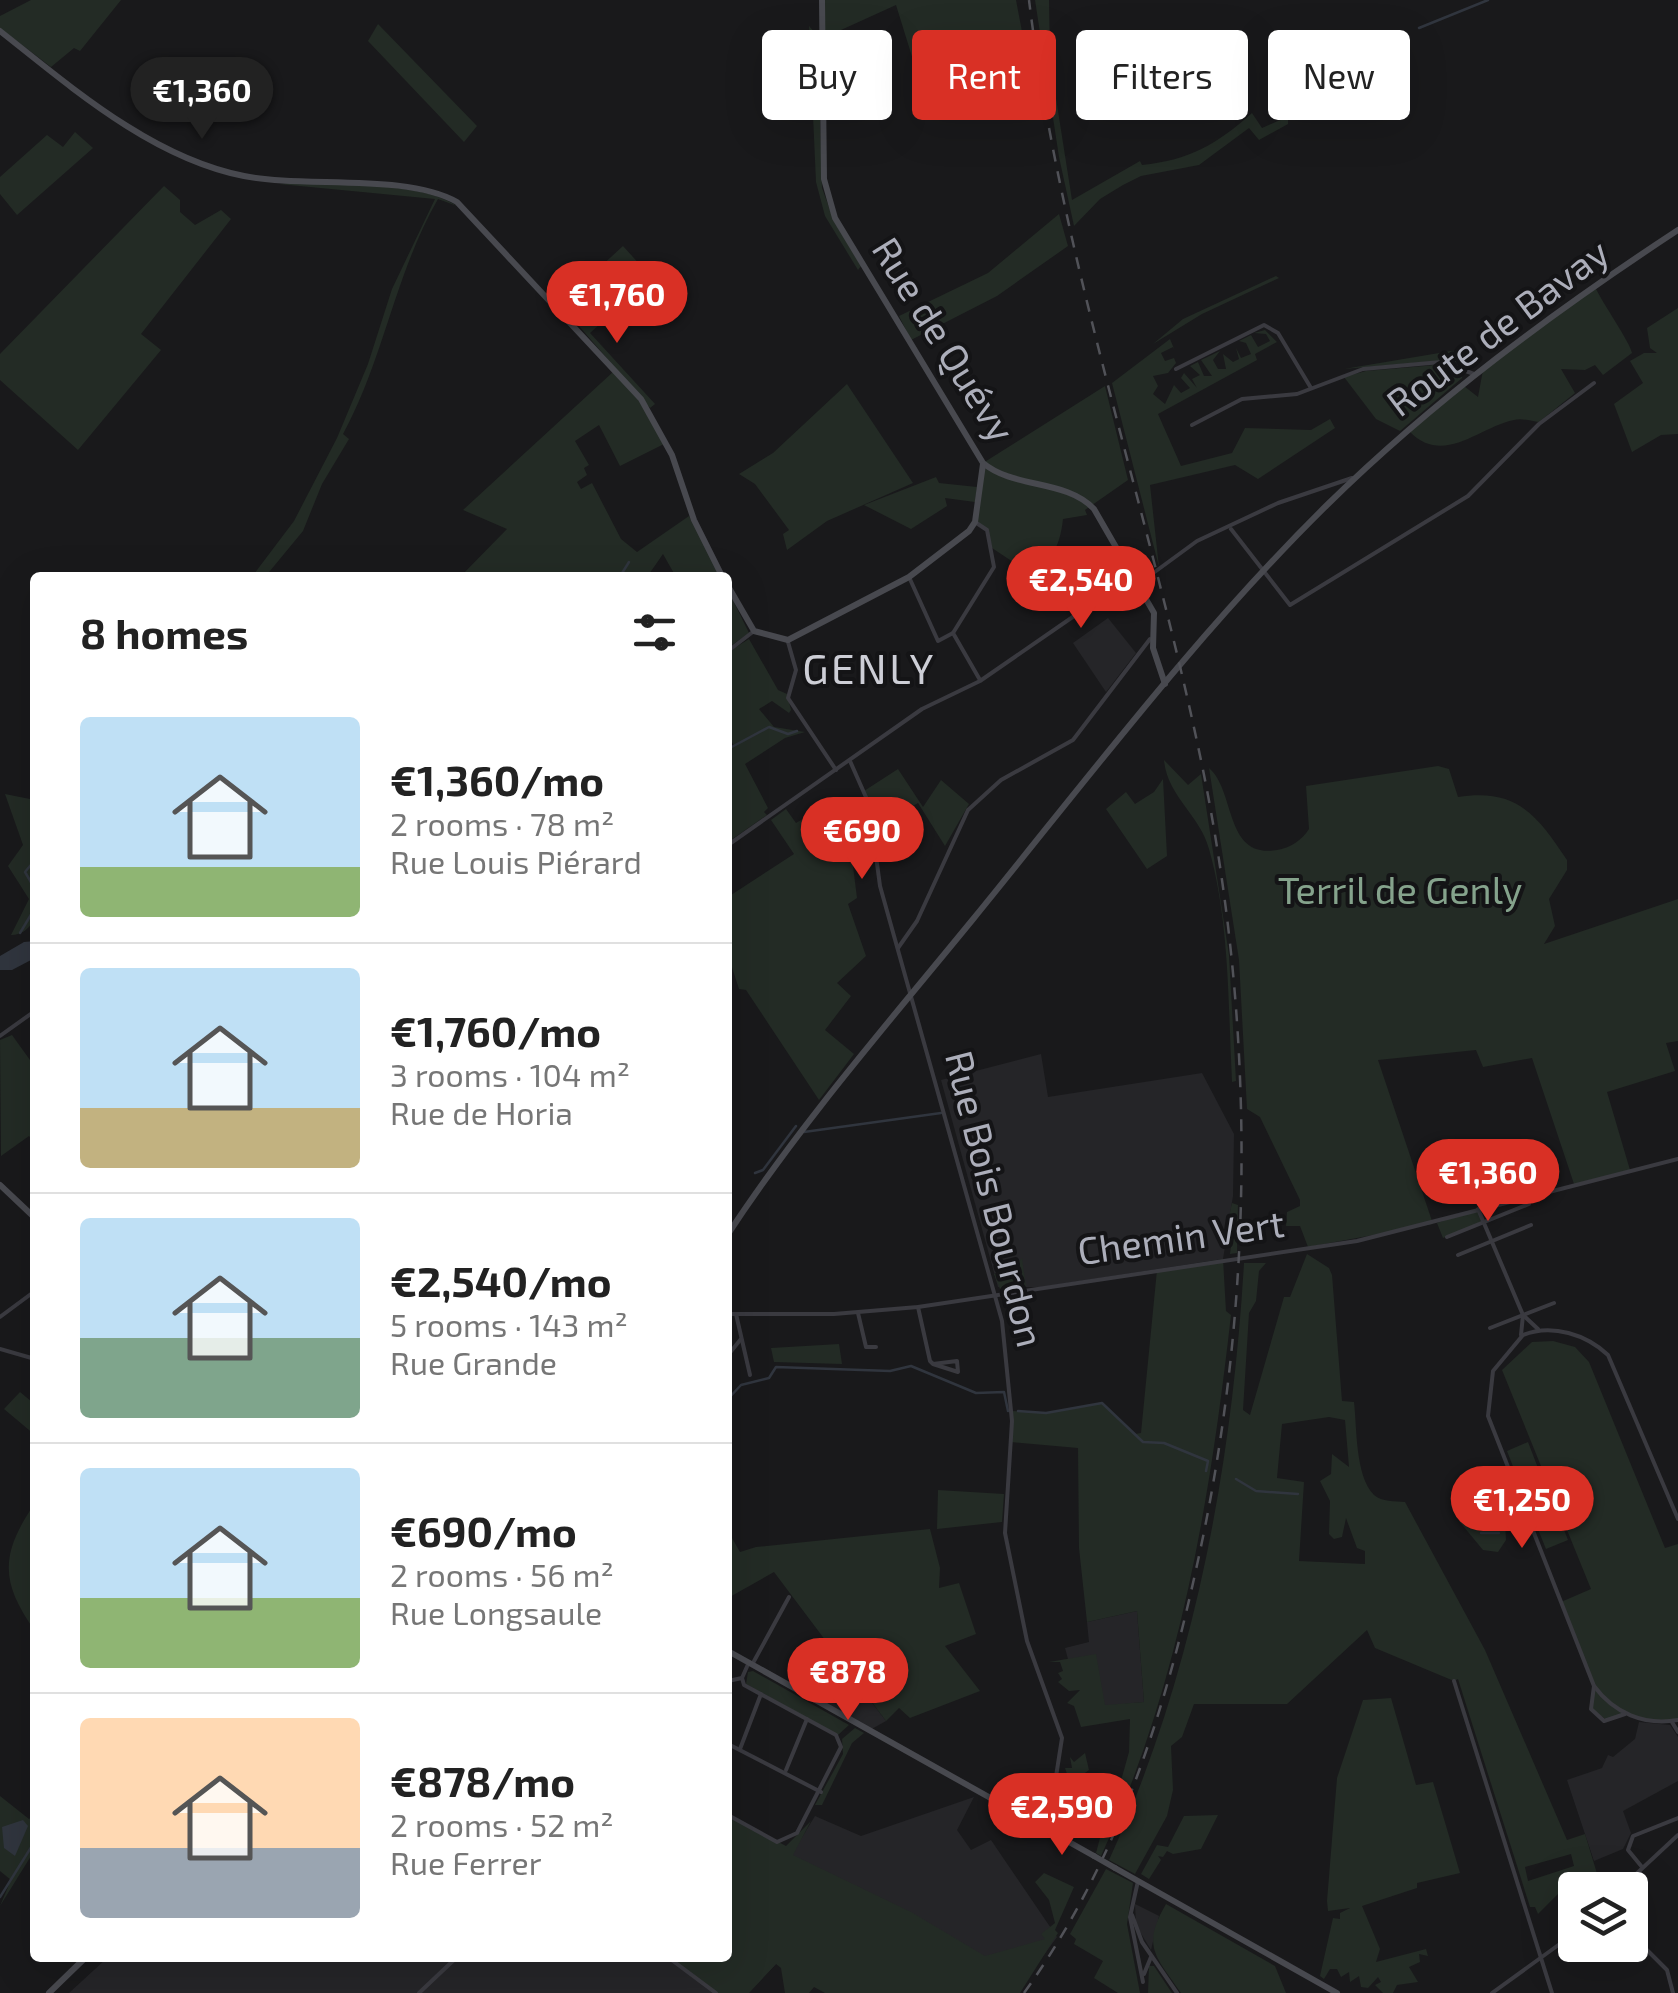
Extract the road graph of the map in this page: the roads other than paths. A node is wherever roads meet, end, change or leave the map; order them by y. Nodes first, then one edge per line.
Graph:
1 (822, 0) edge
2 (0, 31) edge
3 (1678, 230) edge
4 (1176, 369) dead end
5 (1474, 374) junction
6 (1594, 382) dead end
7 (1311, 388) junction
8 (1192, 425) dead end
9 (983, 463) junction
10 (1356, 477) junction
11 (975, 522) junction
12 (1230, 528) junction
13 (1264, 570) junction
14 (720, 572) edge
15 (909, 577) junction
16 (1137, 584) junction
17 (732, 593) edge
18 (754, 632) junction
19 (954, 633) junction
20 (1153, 635) junction
21 (788, 640) junction
22 (732, 647) edge
23 (980, 681) junction
24 (1164, 684) junction
25 (850, 761) junction
26 (836, 770) junction
27 (732, 842) edge
28 (898, 948) junction
29 (912, 994) junction
30 (30, 1014) edge
31 (0, 1036) edge
32 (1678, 1159) edge
33 (0, 1185) edge
34 (1529, 1204) dead end
35 (1478, 1209) junction
36 (30, 1213) edge
37 (1484, 1222) junction
38 (1532, 1225) dead end
39 (732, 1228) edge
40 (1446, 1237) dead end
41 (1492, 1241) junction
42 (1458, 1254) dead end
43 (996, 1294) junction
44 (30, 1295) edge
45 (1554, 1302) dead end
46 (918, 1306) junction
47 (858, 1312) junction
48 (732, 1314) edge
49 (736, 1314) junction
50 (1523, 1315) junction
51 (0, 1317) edge
52 (1490, 1328) dead end
53 (1542, 1330) junction
54 (740, 1338) junction
55 (1517, 1340) junction
56 (876, 1346) dead end
57 (0, 1349) edge
58 (732, 1349) edge
59 (30, 1358) edge
60 (933, 1364) dead end
61 (750, 1375) dead end
62 (1678, 1519) edge
63 (789, 1597) dead end
64 (732, 1653) edge
65 (750, 1663) junction
66 (742, 1678) junction
67 (732, 1680) edge
68 (1454, 1681) dead end
69 (1594, 1686) junction
70 (761, 1694) junction
71 (1625, 1714) junction
72 (807, 1719) junction
73 (1675, 1721) edge
74 (1678, 1732) edge
75 (732, 1745) edge
76 (740, 1748) junction
77 (786, 1770) junction
78 (821, 1792) junction
79 (732, 1818) edge
80 (1678, 1818) edge
81 (1048, 1830) junction
82 (1678, 1835) edge
83 (1642, 1867) junction
84 (1637, 1872) edge
85 (1138, 1880) junction
86 (1130, 1906) junction
87 (1558, 1946) edge
88 (1147, 1950) junction
89 (1648, 1951) edge
90 (1151, 1957) junction
91 (1542, 1959) junction
92 (81, 1962) edge
93 (452, 1962) edge
94 (674, 1962) edge
95 (1140, 1964) junction
96 (1143, 1982) junction
97 (49, 1993) edge
98 (419, 1993) edge
99 (716, 1993) edge
100 (1142, 1993) edge
101 (1177, 1993) edge
102 (1338, 1993) edge
103 (1492, 1993) edge
104 (1552, 1993) edge
105 (1673, 1993) edge

1 - 9 main road, Rue de Quévy
2 - 14 main road
3 - 5 main road, Route de Bavay
4 - 7 street
5 - 7 street
5 - 10 main road, Route de Bavay
6 - 13 street
7 - 8 street
9 - 11 main road
9 - 16 main road, Rue de Quévy
10 - 12 street
10 - 13 main road, Route de Bavay
11 - 15 main road
11 - 19 street
12 - 13 street
12 - 16 street
13 - 24 main road, Route de Bavay
15 - 19 street
15 - 21 main road
16 - 20 main road, Rue de Quévy
16 - 23 street
17 - 18 main road
18 - 21 main road
18 - 22 street
19 - 23 street
20 - 24 main road, Rue de Quévy
20 - 28 street
21 - 26 street
23 - 25 street
24 - 29 main road, Route de Bavay
25 - 26 street
25 - 28 street, Rue Bois Bourdon
26 - 27 street
28 - 29 street, Rue Bois Bourdon
29 - 39 main road
29 - 43 street, Rue Bois Bourdon
30 - 31 street
32 - 35 street, Chemin Vert
33 - 36 main road
34 - 37 street
35 - 37 street
35 - 43 street, Chemin Vert
37 - 40 street
37 - 41 street
38 - 41 street
41 - 42 street
41 - 50 street
43 - 46 street, Chemin Vert
43 - 81 street, Rue Bois Bourdon
44 - 51 street
45 - 50 street
46 - 47 street, Chemin Vert
46 - 60 street
47 - 49 street, Chemin Vert
47 - 56 street
48 - 49 street, Chemin Vert
49 - 54 street
50 - 52 street
50 - 53 street
50 - 55 street
53 - 55 street
53 - 62 street
54 - 58 street
54 - 61 street
55 - 69 street
57 - 59 street
63 - 65 street
64 - 65 main road
65 - 66 street
65 - 81 main road
66 - 67 street
66 - 70 street
68 - 91 street
69 - 71 street
69 - 71 street
70 - 72 street
70 - 76 street
71 - 73 street
72 - 77 street
72 - 78 street
73 - 74 street
75 - 76 street
76 - 77 street
77 - 78 street
78 - 79 street
80 - 83 street
81 - 85 main road, bridge
82 - 83 street
83 - 84 street
85 - 86 street
85 - 102 main road
86 - 88 street
86 - 95 street
87 - 91 street
88 - 90 street
88 - 95 street
89 - 105 street
90 - 96 street
90 - 101 street
91 - 103 street
91 - 104 street
92 - 97 main road
93 - 98 street
94 - 99 street
95 - 96 street
96 - 100 street

